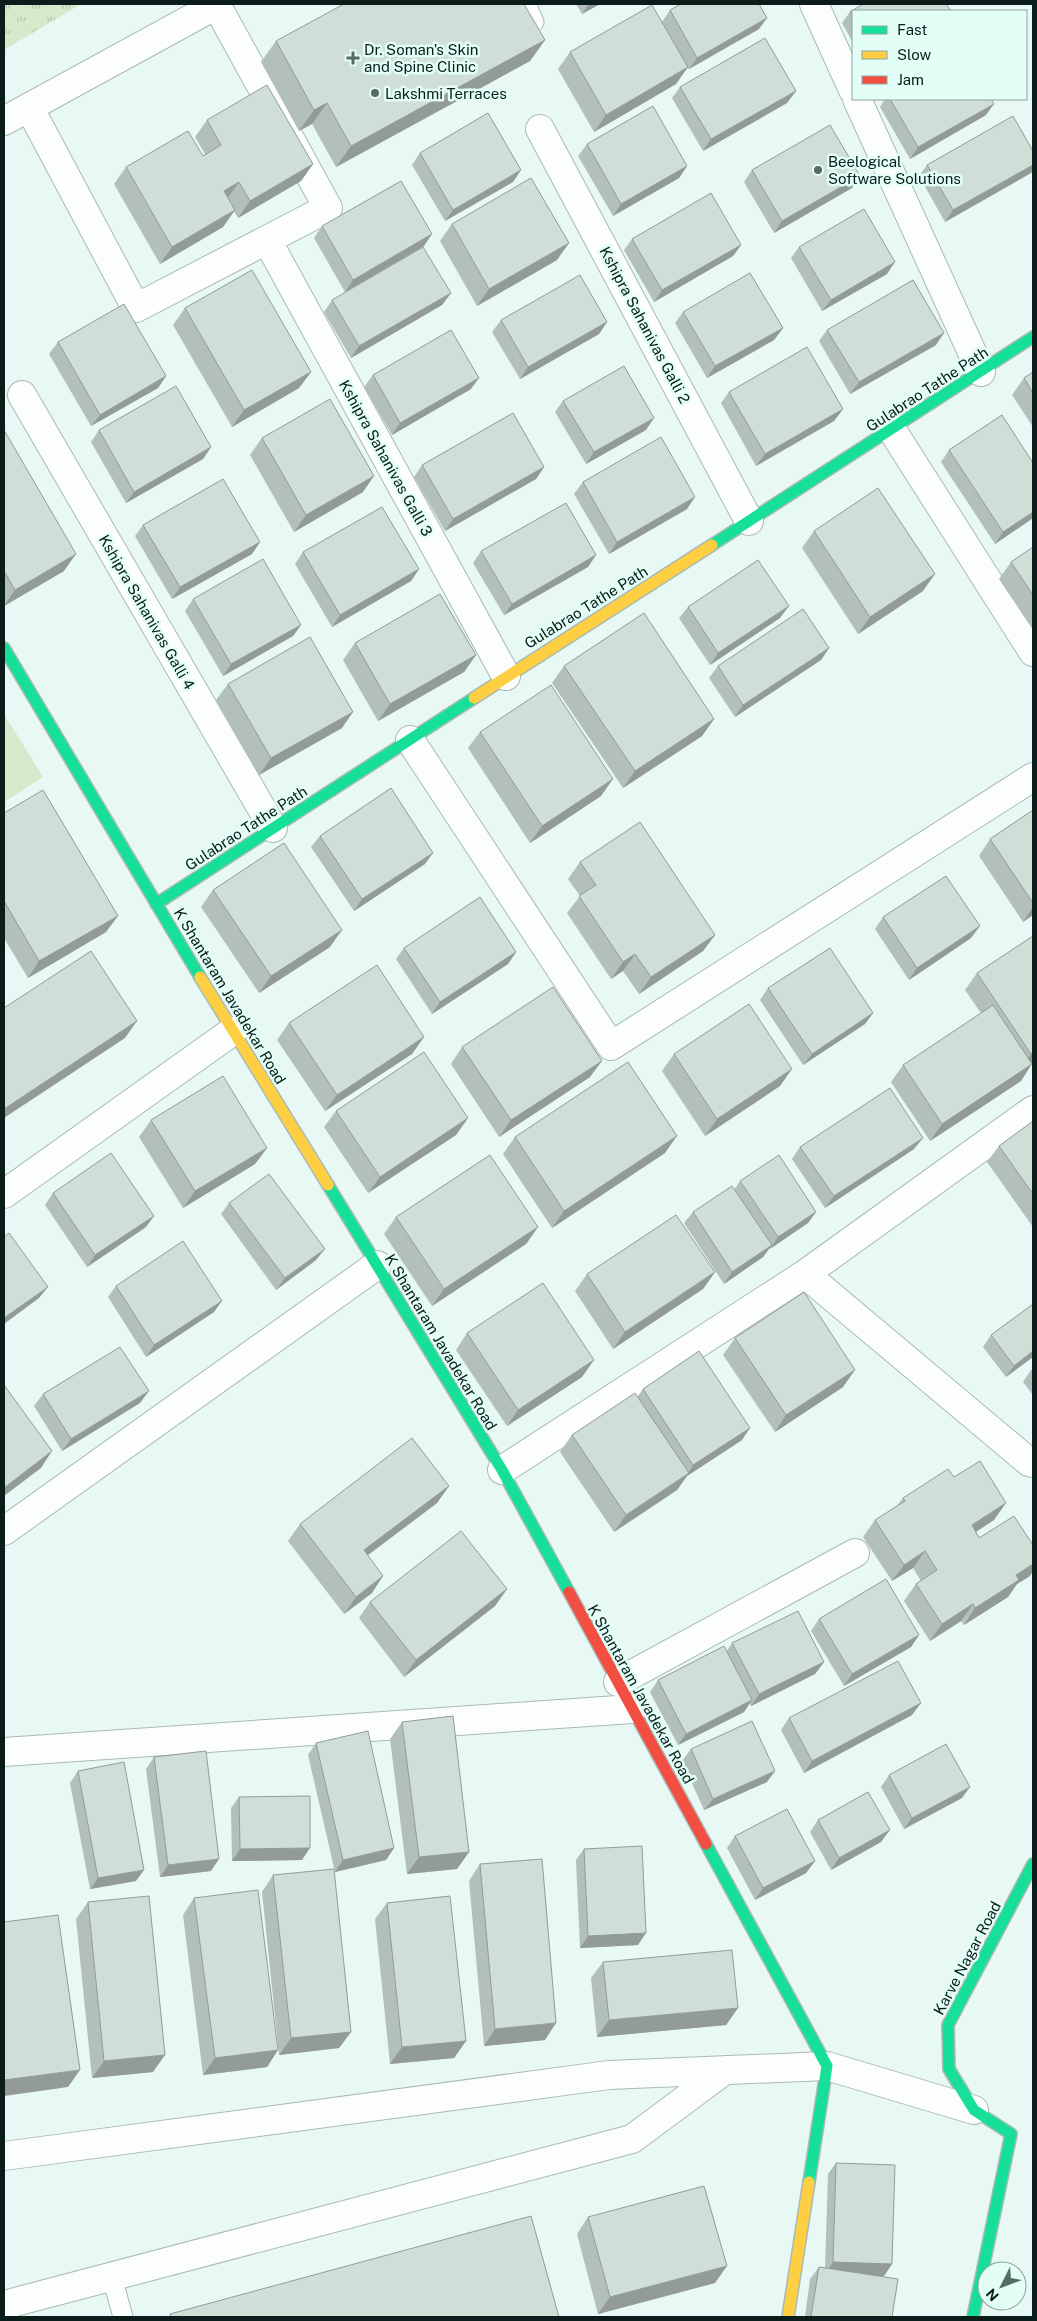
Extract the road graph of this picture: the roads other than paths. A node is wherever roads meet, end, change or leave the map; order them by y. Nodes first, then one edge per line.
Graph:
1 (217, 4) edge
2 (526, 4) edge
3 (814, 4) edge
4 (534, 22) edge
5 (852, 88) edge
6 (857, 100) edge
7 (29, 107) junction
8 (4, 121) edge
9 (540, 129) dead end
10 (267, 240) junction
11 (1033, 337) edge
12 (981, 372) junction
13 (22, 395) dead end
14 (892, 430) junction
15 (749, 521) junction
16 (4, 648) edge
17 (1033, 652) edge
18 (506, 676) junction
19 (410, 740) junction
20 (1033, 777) edge
21 (273, 828) junction
22 (156, 904) junction
23 (233, 1031) junction
24 (1033, 1110) edge
25 (4, 1194) edge
26 (376, 1265) junction
27 (805, 1274) junction
28 (1033, 1463) edge
29 (502, 1470) junction
30 (4, 1531) edge
31 (855, 1553) dead end
32 (618, 1682) junction
33 (632, 1709) junction
34 (4, 1752) edge
35 (1033, 1864) edge
36 (827, 2066) junction
37 (725, 2070) junction
38 (974, 2110) junction
39 (1011, 2134) junction
40 (1026, 2134) dead end
41 (4, 2156) edge
42 (112, 2277) junction
43 (4, 2305) edge
44 (123, 2317) edge
45 (788, 2317) edge
46 (973, 2317) edge

1 - 7 street
1 - 10 street
2 - 4 lane
3 - 5 street
6 - 12 street
7 - 8 street
7 - 10 street
9 - 15 street, Kshipra Sahanivas Galli 2
10 - 18 street, Kshipra Sahanivas Galli 3
11 - 12 street, Gulabrao Tathe Path
12 - 14 street, Gulabrao Tathe Path
13 - 21 street, Kshipra Sahanivas Galli 4
14 - 15 street, Gulabrao Tathe Path
14 - 17 street
15 - 18 street, Gulabrao Tathe Path
16 - 22 street, K Shantaram Javadekar Road
18 - 19 street, Gulabrao Tathe Path
19 - 20 street
19 - 21 street, Gulabrao Tathe Path
21 - 22 street, Gulabrao Tathe Path
22 - 23 street, K Shantaram Javadekar Road
23 - 25 street
23 - 26 street, K Shantaram Javadekar Road
24 - 27 street
26 - 29 street, K Shantaram Javadekar Road
26 - 30 street
27 - 28 street
27 - 29 street
29 - 32 street, K Shantaram Javadekar Road
31 - 32 street
32 - 33 street, K Shantaram Javadekar Road
33 - 34 street
33 - 36 street, K Shantaram Javadekar Road
35 - 38 street, Karve Nagar Road
36 - 37 street
36 - 38 street
36 - 45 street
37 - 41 street
37 - 42 street
38 - 39 street, Karve Nagar Road
39 - 40 street
39 - 46 street
42 - 43 street
42 - 44 lane

